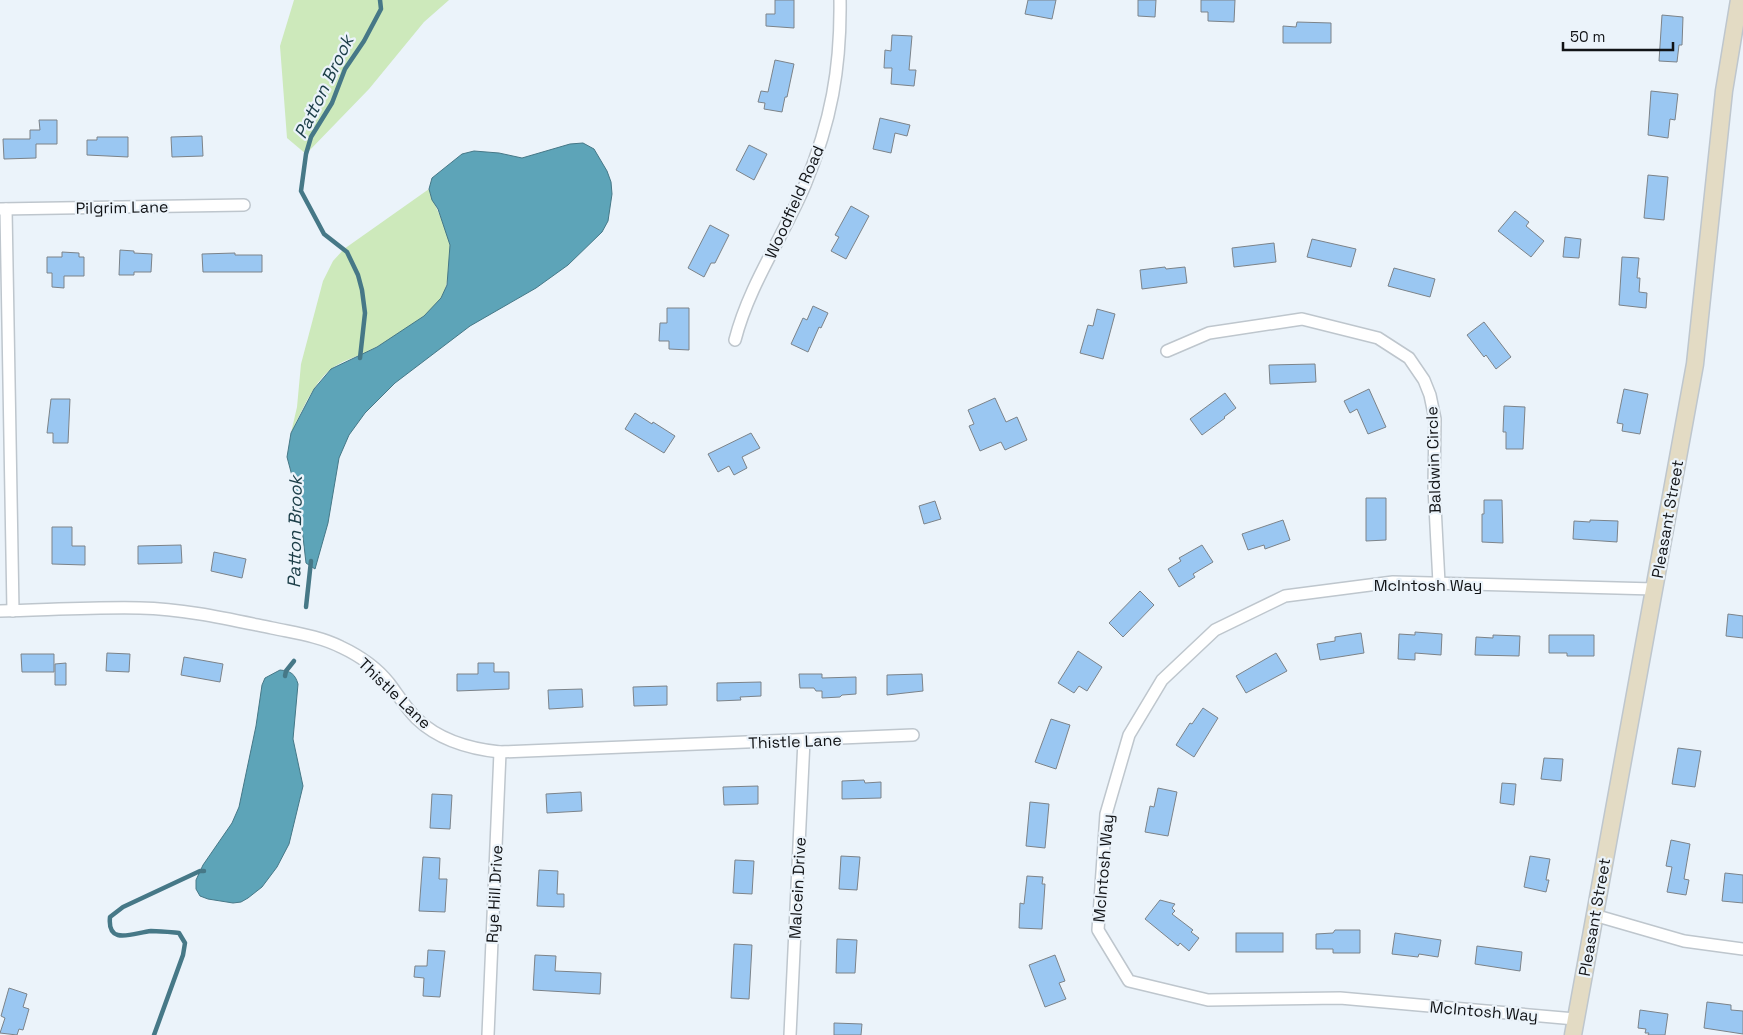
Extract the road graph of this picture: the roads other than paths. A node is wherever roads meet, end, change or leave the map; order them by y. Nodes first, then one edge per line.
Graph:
1 (840, 0) edge
2 (1739, 0) edge
3 (244, 205) dead end
4 (3, 209) edge
5 (735, 340) dead end
6 (1167, 351) dead end
7 (1439, 583) junction
8 (1654, 590) junction
9 (0, 611) edge
10 (13, 611) junction
11 (913, 736) dead end
12 (804, 740) junction
13 (500, 752) junction
14 (1594, 915) junction
15 (1743, 949) edge
16 (1574, 1027) edge
17 (488, 1035) edge
18 (790, 1035) edge

1 - 5 street, Woodfield Road
2 - 8 street, Pleasant Street
3 - 4 street, Pilgrim Lane
4 - 10 street
6 - 7 street, Baldwin Circle
7 - 8 street, McIntosh Way
7 - 16 street, McIntosh Way
8 - 14 street, Pleasant Street
9 - 10 street, Thistle Lane
10 - 13 street, Thistle Lane
11 - 12 street, Thistle Lane
12 - 13 street, Thistle Lane
12 - 18 street, Malcein Drive
13 - 17 street, Rye Hill Drive
14 - 15 street
14 - 16 street, Pleasant Street

